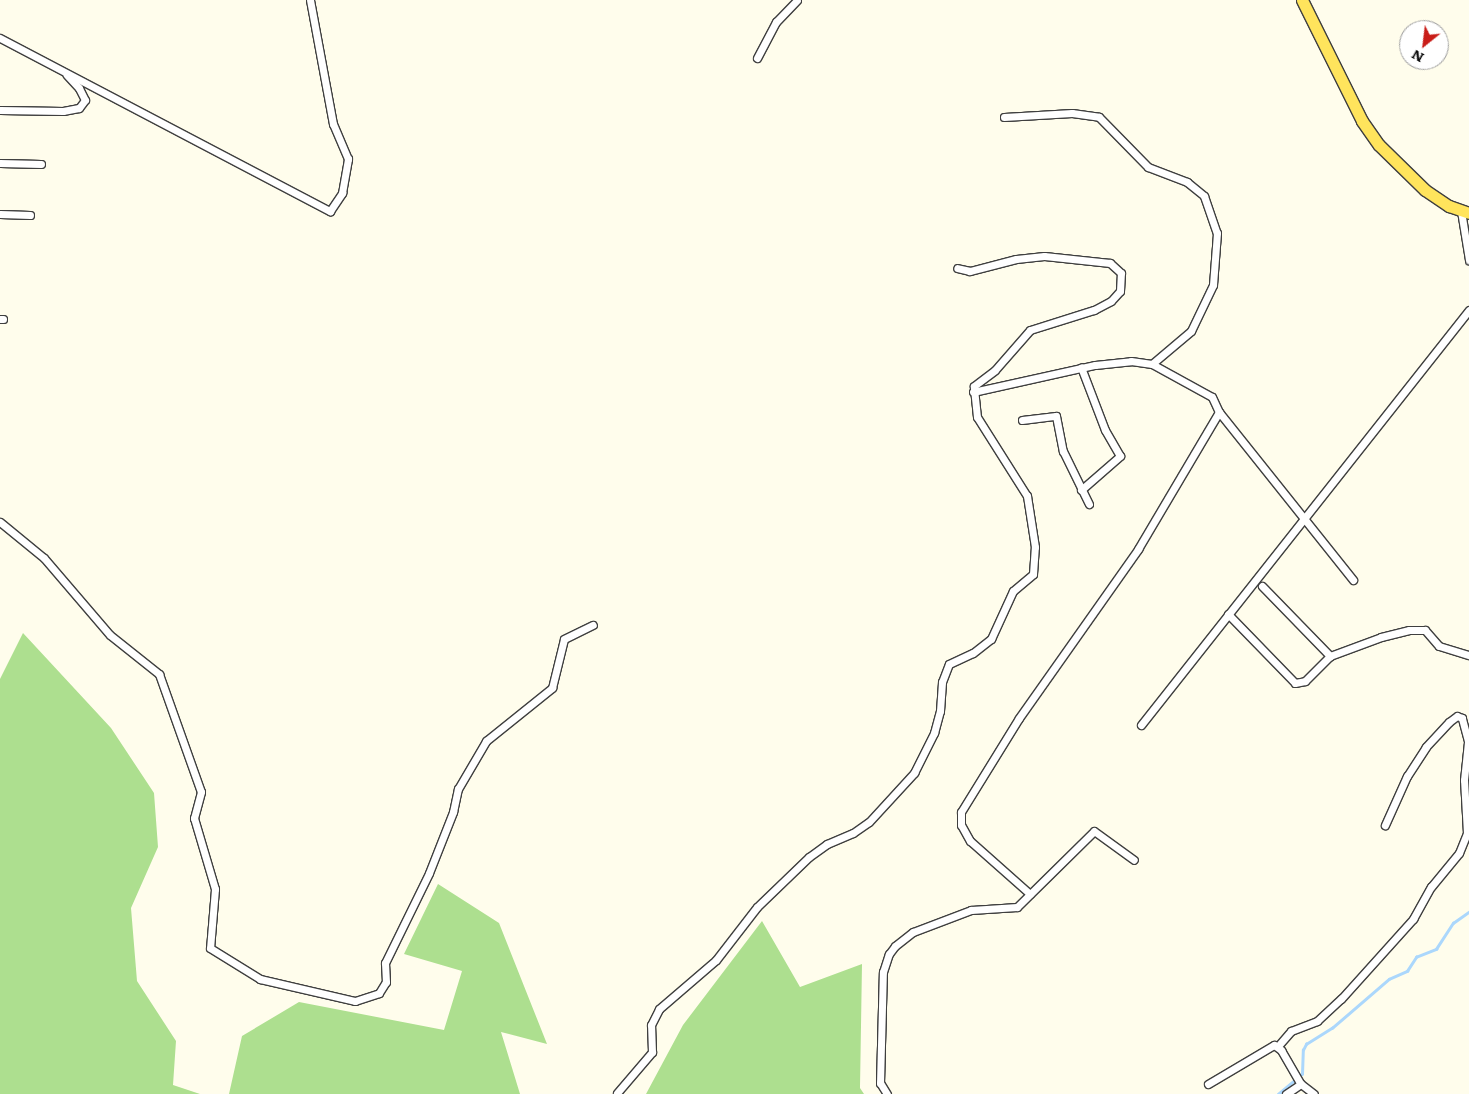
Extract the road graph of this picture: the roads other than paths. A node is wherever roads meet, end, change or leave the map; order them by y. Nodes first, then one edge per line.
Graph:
1 (310, 0) edge
2 (797, 0) edge
3 (1302, 0) edge
4 (0, 38) edge
5 (757, 58) dead end
6 (63, 71) junction
7 (0, 110) edge
8 (1004, 117) dead end
9 (0, 163) edge
10 (41, 164) dead end
11 (1465, 212) edge
12 (0, 214) edge
13 (30, 215) dead end
14 (1469, 260) edge
15 (957, 268) dead end
16 (1469, 310) edge
17 (1152, 364) junction
18 (1081, 367) junction
19 (974, 392) junction
20 (1219, 412) junction
21 (1022, 420) dead end
22 (1081, 490) junction
23 (1089, 504) dead end
24 (1302, 520) junction
25 (0, 522) edge
26 (1352, 580) dead end
27 (1262, 586) dead end
28 (1228, 614) junction
29 (593, 625) dead end
30 (1469, 655) edge
31 (1330, 656) junction
32 (1142, 725) dead end
33 (1385, 825) dead end
34 (1134, 860) dead end
35 (1030, 894) junction
36 (1278, 1046) junction
37 (1208, 1084) dead end
38 (1301, 1084) junction
39 (617, 1093) edge
40 (887, 1094) edge
41 (1286, 1094) edge
42 (1314, 1094) edge

1 - 6 street
2 - 5 street
3 - 11 main road
4 - 6 street
6 - 7 street
8 - 17 street
9 - 10 street
11 - 14 street
12 - 13 street
15 - 19 street
16 - 24 street
17 - 18 street
17 - 20 street
18 - 19 street
18 - 22 street
19 - 39 street
20 - 24 street
20 - 35 street
21 - 22 street
22 - 23 street
24 - 26 street
24 - 28 street
25 - 29 street
27 - 31 street
28 - 31 street
28 - 32 street
30 - 31 street
33 - 36 street
34 - 35 street
35 - 40 street
36 - 37 street
36 - 38 street
38 - 41 street
38 - 42 street

